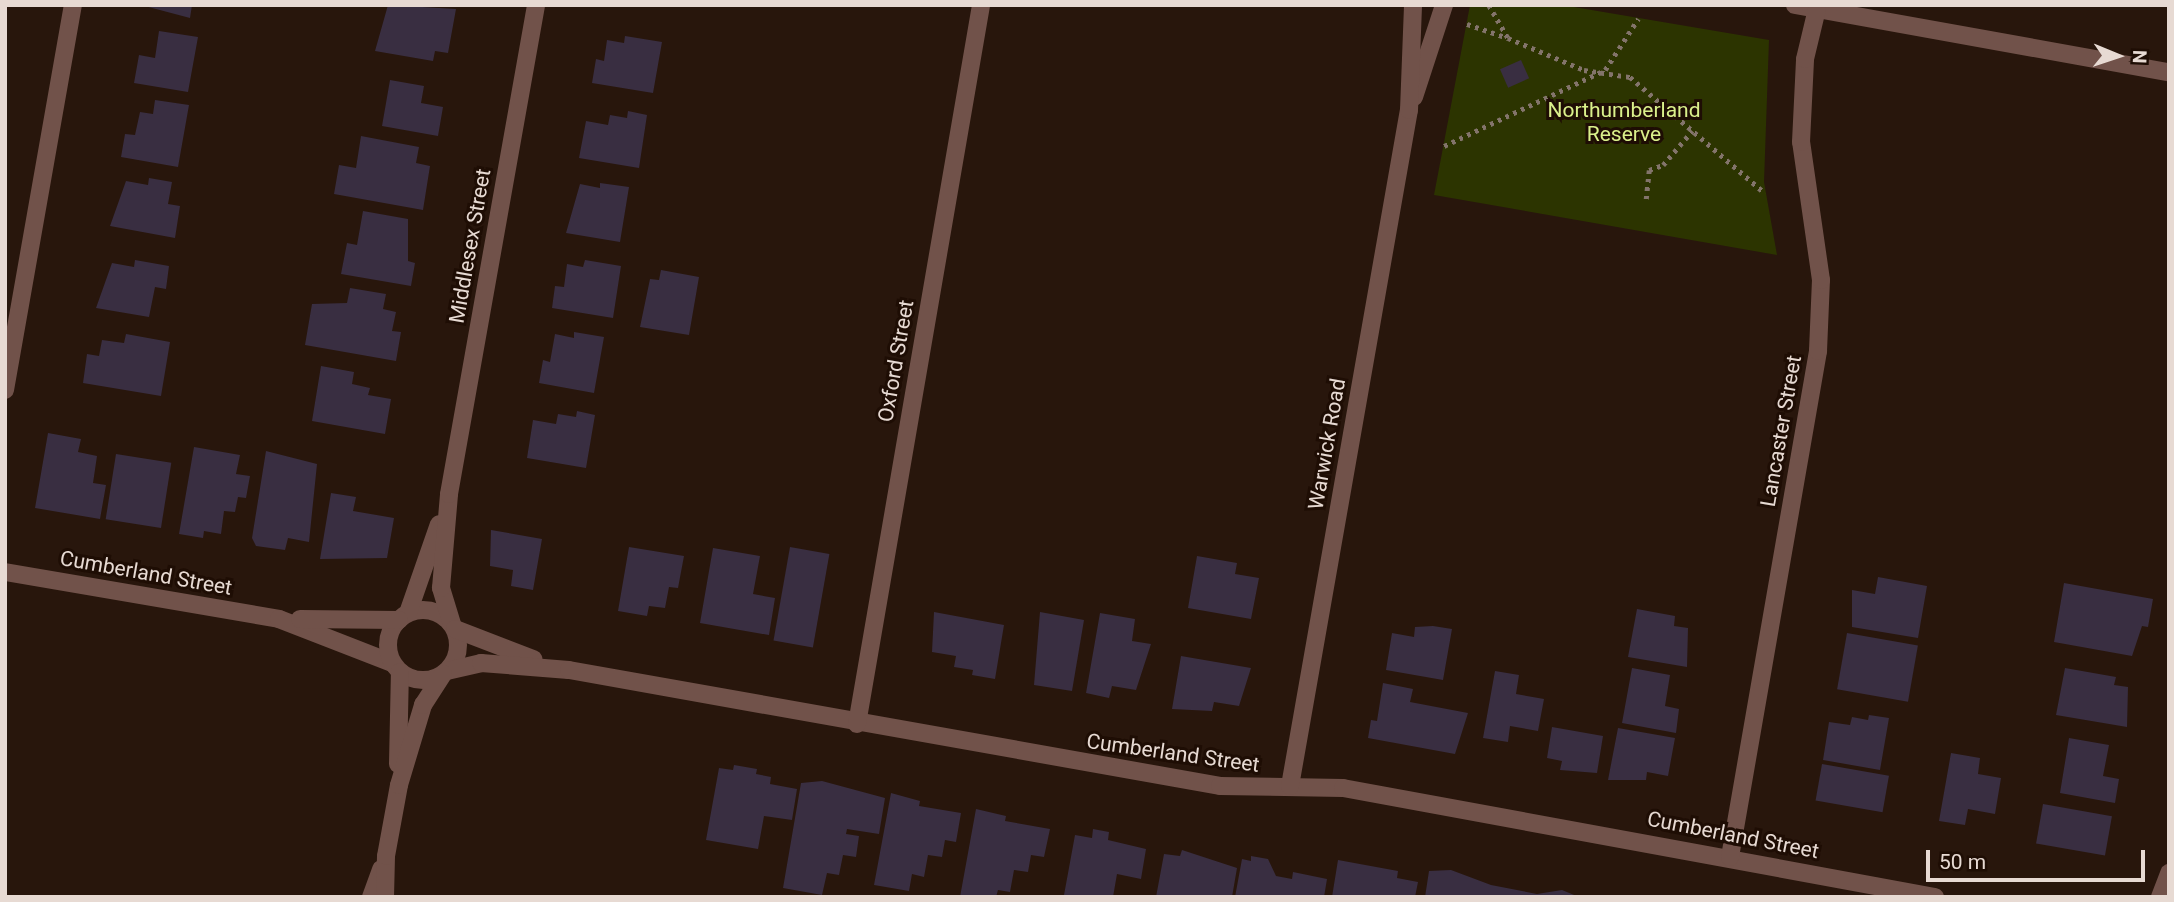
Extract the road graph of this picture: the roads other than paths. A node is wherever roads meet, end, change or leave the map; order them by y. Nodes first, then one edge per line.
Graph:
1 (73, 5) edge
2 (536, 5) edge
3 (981, 5) edge
4 (1413, 5) edge
5 (1444, 5) edge
6 (1795, 5) edge
7 (1817, 9) junction
8 (2169, 72) edge
9 (1409, 110) junction
10 (5, 390) edge
11 (449, 494) junction
12 (5, 572) edge
13 (404, 616) junction
14 (279, 619) junction
15 (453, 627) junction
16 (396, 667) junction
17 (569, 670) junction
18 (445, 673) junction
19 (857, 724) junction
20 (398, 785) junction
21 (1290, 786) junction
22 (386, 856) junction
23 (1730, 858) junction
24 (2169, 873) edge
25 (371, 897) edge
26 (385, 897) edge
27 (1935, 897) edge
28 (2160, 897) edge

1 - 10 street
2 - 11 street, Middlesex Street
3 - 19 street, Oxford Street
4 - 9 street, Warwick Road
5 - 9 street, Warwick Road
6 - 7 street
7 - 8 street
7 - 23 street, Lancaster Street
9 - 21 street, Warwick Road
11 - 13 street, Middlesex Street
11 - 15 street, Middlesex Street
12 - 14 street, Cumberland Street
13 - 14 street, Cumberland Street
13 - 15 street
13 - 16 street
14 - 16 street, Cumberland Street
15 - 17 street, Cumberland Street
15 - 18 street
16 - 18 street
16 - 20 street
17 - 18 street, Cumberland Street
17 - 19 street, Cumberland Street
18 - 20 street
19 - 21 street, Cumberland Street
20 - 22 street
21 - 23 street, Cumberland Street
22 - 25 street
22 - 26 street
23 - 27 street, Cumberland Street
24 - 28 street

